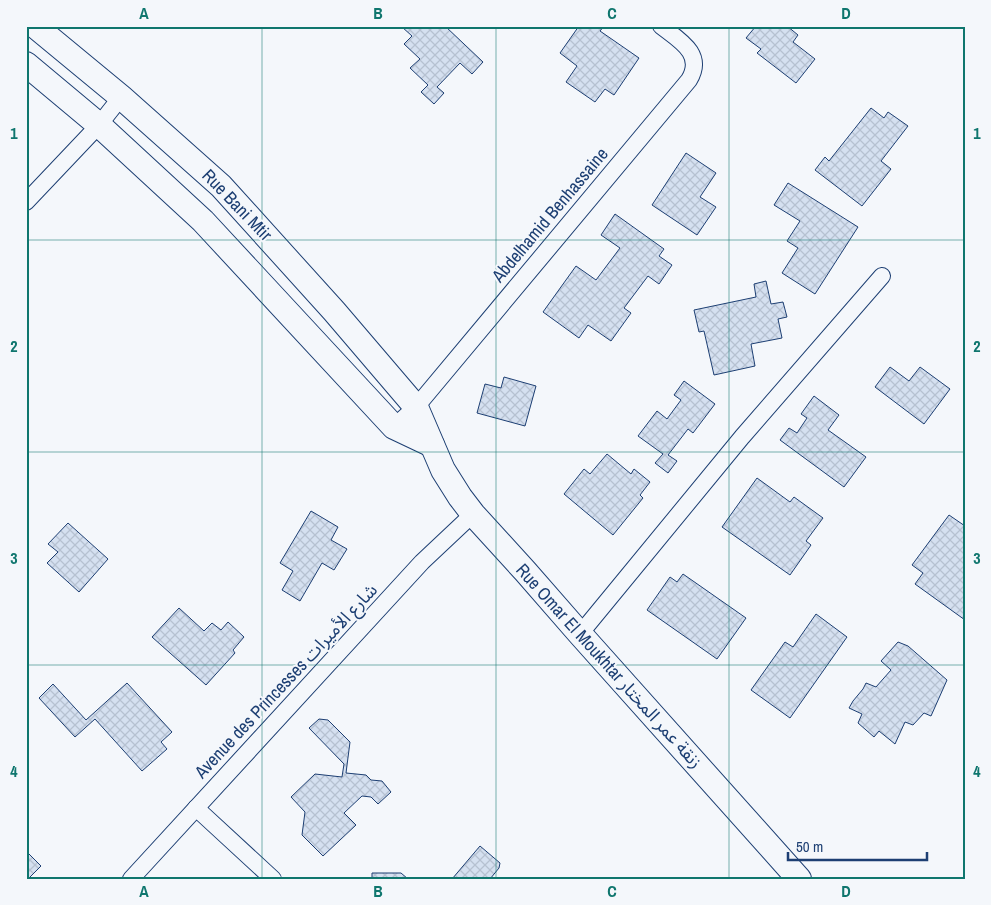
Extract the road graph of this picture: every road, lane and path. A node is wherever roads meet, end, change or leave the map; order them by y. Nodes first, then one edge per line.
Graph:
1 (35, 26) edge
2 (661, 26) edge
3 (26, 64) edge
4 (121, 98) junction
5 (99, 125) junction
6 (26, 202) edge
7 (882, 276) dead end
8 (416, 406) junction
9 (394, 427) junction
10 (432, 446) junction
11 (473, 514) junction
12 (580, 634) junction
13 (196, 808) junction
14 (131, 879) edge
15 (273, 879) edge
16 (799, 879) edge

1 - 4 street, Rue Bani Mtir
2 - 8 street, Abdelhamid Benhassaine
3 - 5 street, Rue Bani Mtir
4 - 5 street
4 - 8 street, Rue Bani Mtir
5 - 6 street
5 - 9 street, Rue Bani Mtir
7 - 12 street
8 - 9 street, Abdelhamid Benhassaine
8 - 10 street, Rue Omar El Moukhtar زنقة عمر المختار
9 - 10 street
10 - 11 street, Rue Omar El Moukhtar زنقة عمر المختار
11 - 12 street, Rue Omar El Moukhtar زنقة عمر المختار
11 - 13 street, Avenue des Princesses شارع الأميرات
12 - 16 street, Rue Omar El Moukhtar زنقة عمر المختار
13 - 14 street, Avenue des Princesses شارع الأميرات
13 - 15 street

